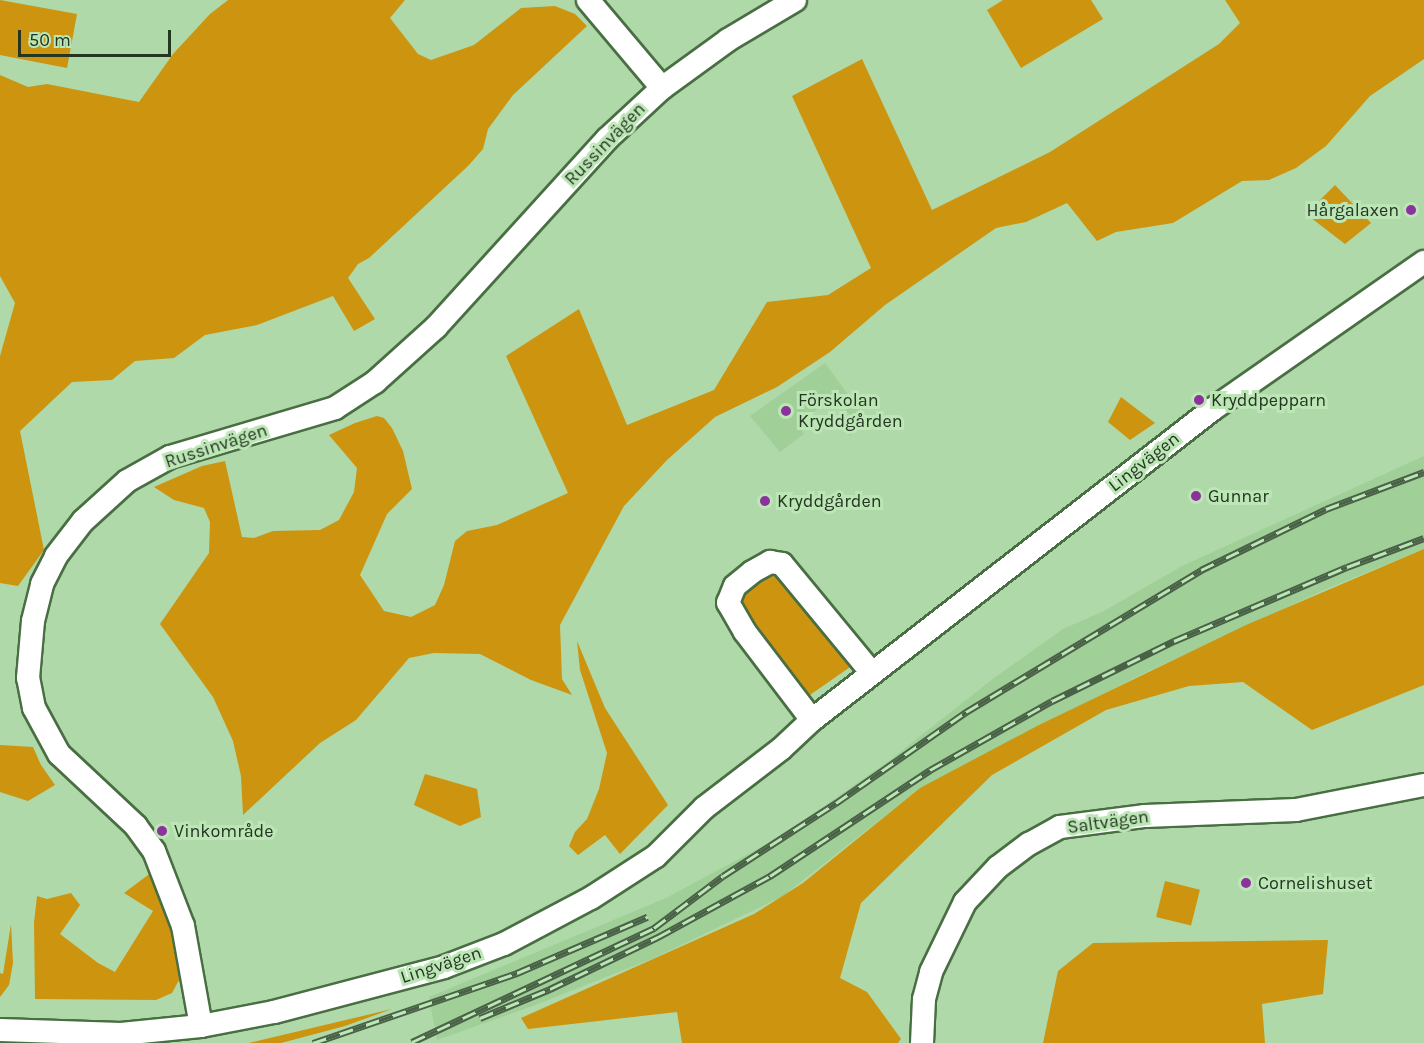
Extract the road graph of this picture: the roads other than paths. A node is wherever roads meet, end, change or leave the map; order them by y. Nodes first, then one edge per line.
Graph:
1 (588, 0) edge
2 (795, 0) edge
3 (662, 88) junction
4 (1424, 262) edge
5 (872, 673) junction
6 (812, 720) junction
7 (1424, 785) edge
8 (201, 1026) junction
9 (0, 1030) edge
10 (922, 1043) edge

1 - 3 street, Russinvägen
2 - 3 street, Russinvägen
3 - 8 street, Russinvägen
4 - 5 street, Lingvägen
5 - 6 street, Lingvägen
5 - 6 street
6 - 8 street, Lingvägen
7 - 10 street, Saltvägen
8 - 9 street, Lingvägen

